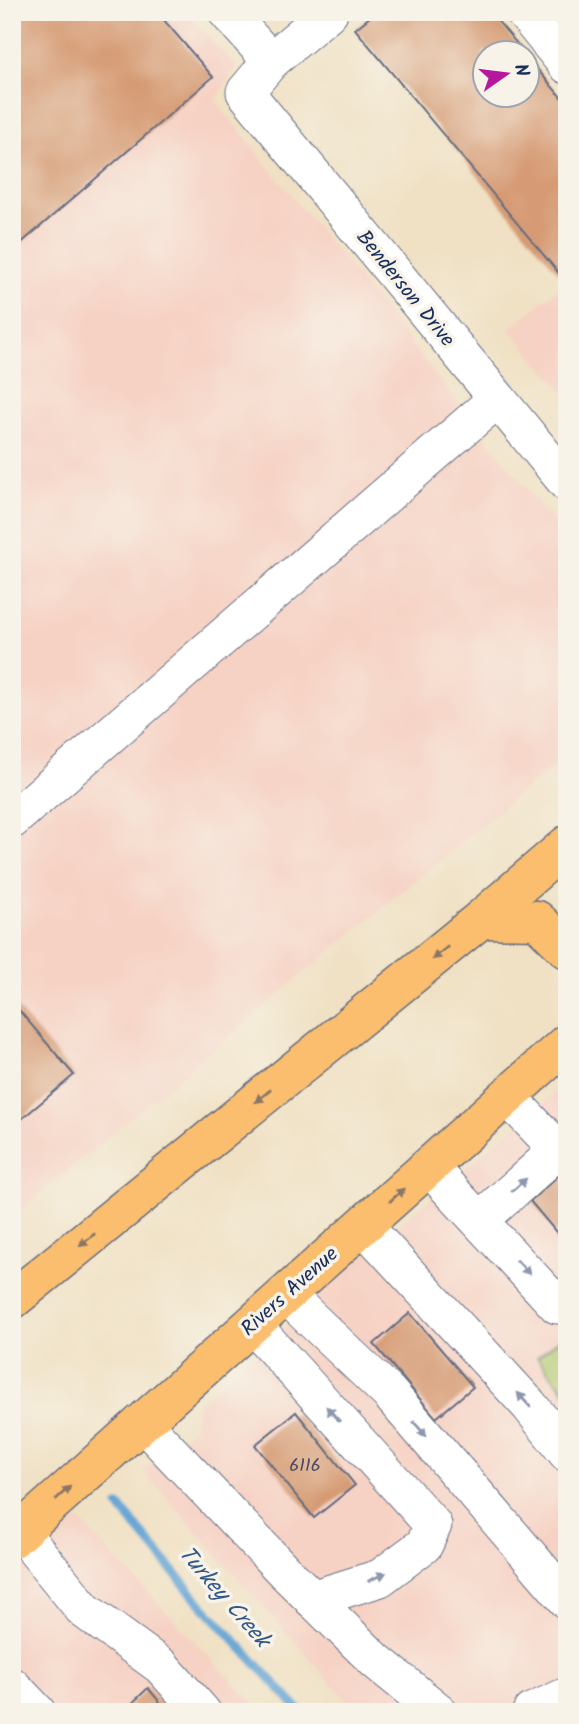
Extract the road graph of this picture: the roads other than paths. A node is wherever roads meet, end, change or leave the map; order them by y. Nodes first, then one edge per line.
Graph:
1 (227, 12) edge
2 (329, 12) edge
3 (524, 12) edge
4 (271, 61) junction
5 (567, 65) edge
6 (498, 399) junction
7 (567, 483) edge
8 (12, 820) edge
9 (567, 845) edge
10 (481, 919) junction
11 (567, 949) edge
12 (564, 1051) edge
13 (507, 1096) junction
14 (563, 1154) edge
15 (428, 1167) junction
16 (480, 1220) junction
17 (363, 1225) junction
18 (285, 1294) junction
19 (567, 1296) edge
20 (12, 1300) edge
21 (252, 1324) junction
22 (142, 1422) junction
23 (567, 1453) edge
24 (16, 1535) edge
25 (313, 1599) junction
26 (567, 1600) edge
27 (12, 1686) edge
28 (567, 1696) edge
29 (37, 1712) edge
30 (202, 1712) edge
31 (439, 1712) edge
32 (531, 1712) edge

1 - 4 street
2 - 4 street
3 - 5 street
4 - 6 street, Benderson Drive
6 - 7 street, Benderson Drive
6 - 8 street
9 - 10 main road
10 - 11 main road
10 -> 20 main road
12 - 13 main road, Rivers Avenue
13 - 14 street
13 - 15 main road, Rivers Avenue
16 -> 14 street
15 - 16 street
17 -> 15 main road, Rivers Avenue
16 -> 19 street
17 - 18 main road, Rivers Avenue
23 -> 17 street
18 - 21 main road, Rivers Avenue
18 -> 26 street
21 - 22 main road, Rivers Avenue
25 -> 21 street
24 -> 22 main road, Rivers Avenue
22 - 25 street
24 - 30 street
25 - 31 street
27 - 29 street
28 - 32 street

